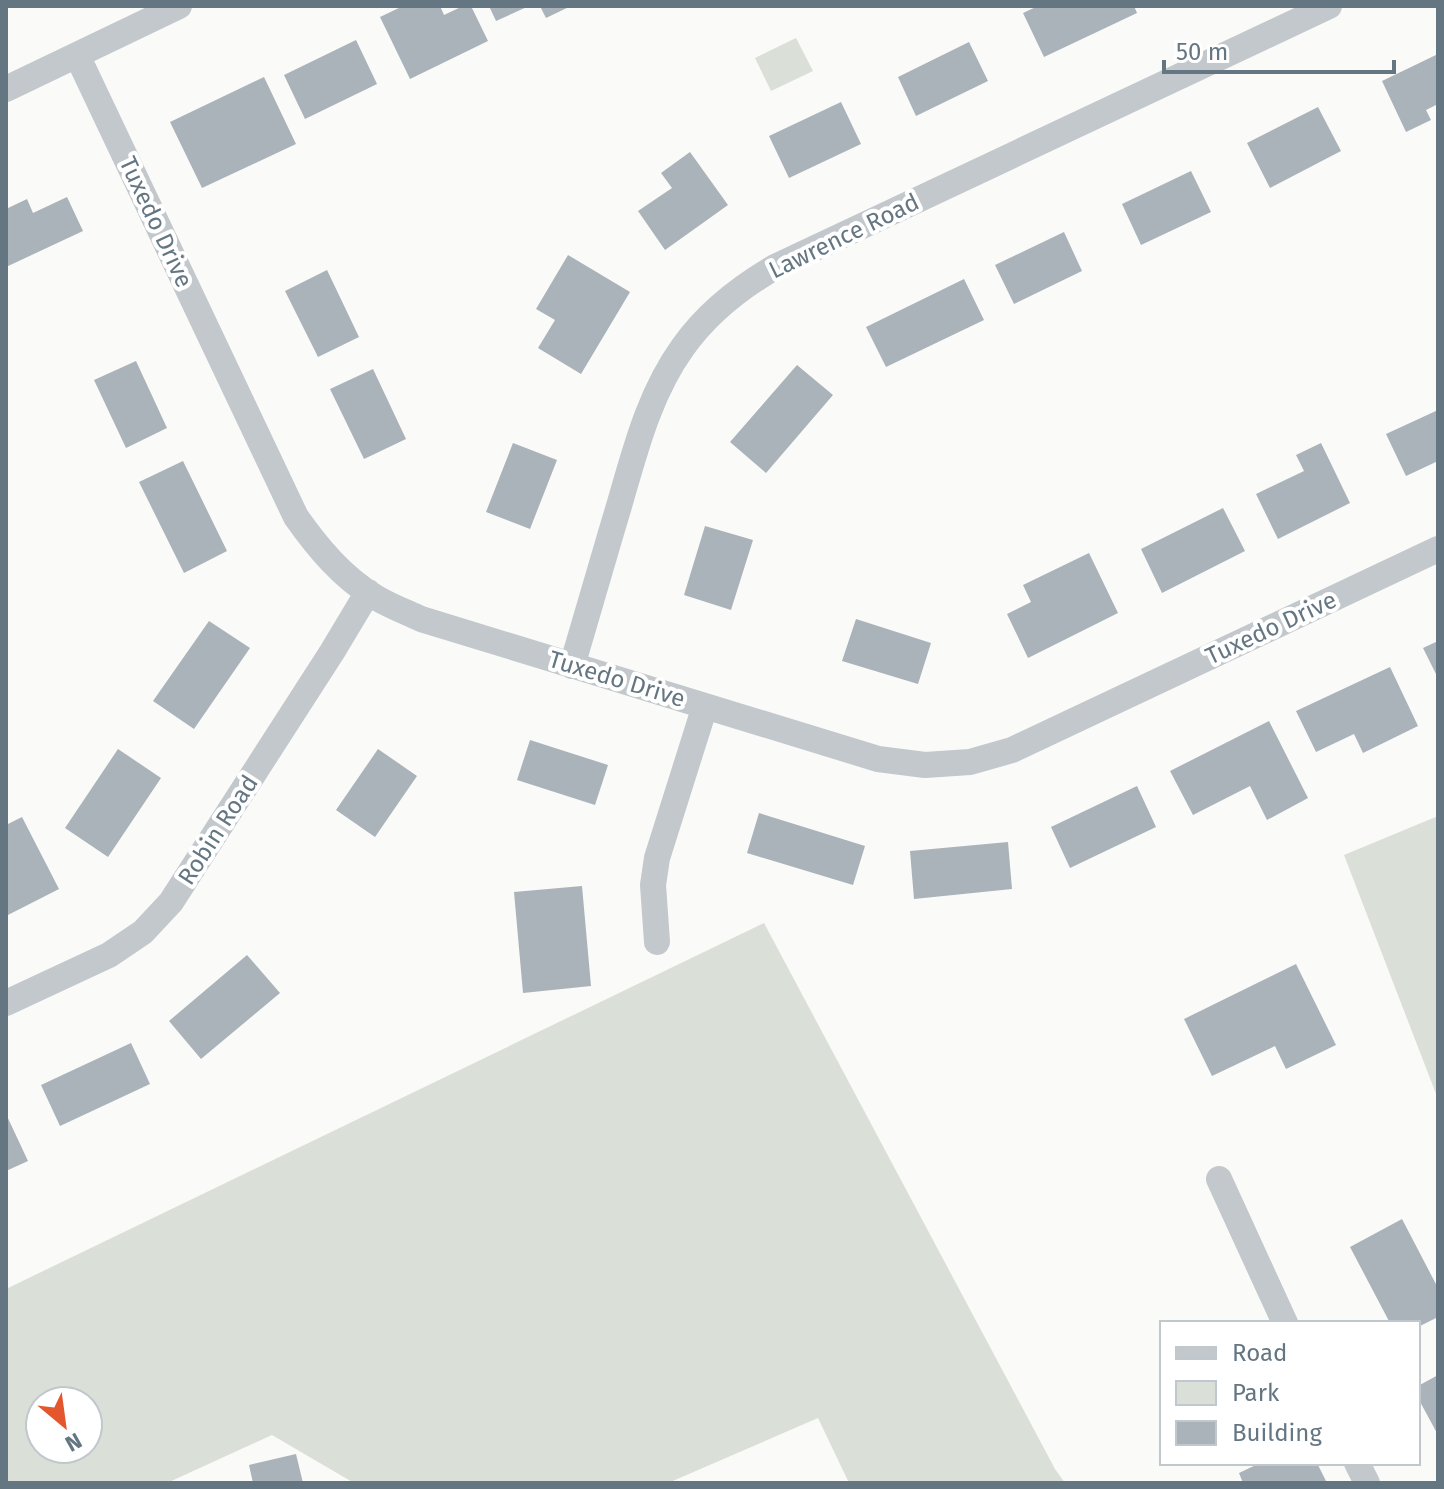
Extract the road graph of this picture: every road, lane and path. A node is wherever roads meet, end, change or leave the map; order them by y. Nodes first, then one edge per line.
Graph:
1 (179, 6) edge
2 (1329, 6) edge
3 (77, 55) junction
4 (6, 89) edge
5 (1438, 549) edge
6 (368, 592) junction
7 (572, 666) junction
8 (705, 706) junction
9 (657, 942) dead end
10 (6, 1003) edge
11 (1219, 1179) dead end
12 (1284, 1321) edge
13 (1358, 1465) edge
14 (1367, 1483) edge

1 - 3 street
2 - 7 street, Lawrence Road
3 - 4 street
3 - 6 street, Tuxedo Drive
5 - 8 street, Tuxedo Drive
6 - 7 street, Tuxedo Drive
6 - 10 street, Robin Road
7 - 8 street, Tuxedo Drive
8 - 9 street
11 - 12 street
13 - 14 street

